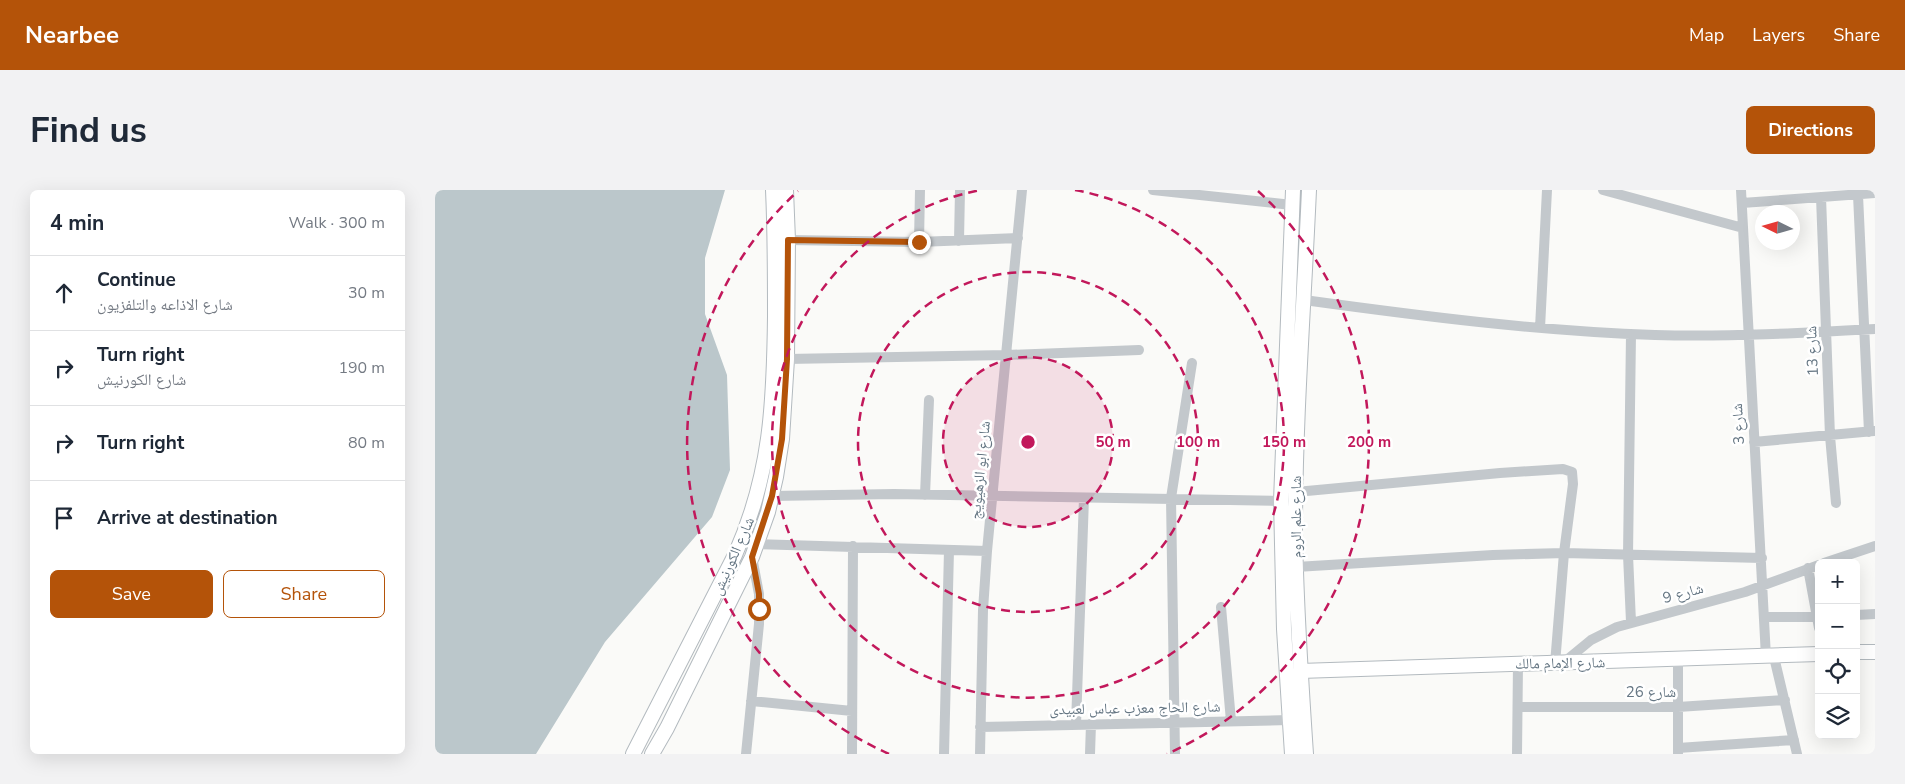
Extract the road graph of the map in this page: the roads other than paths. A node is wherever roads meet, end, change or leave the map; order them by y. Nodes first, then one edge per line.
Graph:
1 (773, 190) edge
2 (786, 190) edge
3 (920, 190) edge
4 (959, 190) edge
5 (1022, 190) edge
6 (1153, 190) edge
7 (1293, 190) edge
8 (1309, 190) edge
9 (1547, 190) edge
10 (1603, 190) edge
11 (1741, 190) edge
12 (1875, 193) edge
13 (1817, 195) edge
14 (1858, 195) junction
15 (1742, 203) junction
16 (1292, 205) junction
17 (1743, 228) junction
18 (1018, 238) junction
19 (788, 240) junction
20 (959, 241) junction
21 (919, 242) junction
22 (1304, 300) junction
23 (1540, 328) junction
24 (1875, 329) edge
25 (1864, 330) junction
26 (1826, 332) junction
27 (1631, 334) junction
28 (1749, 336) junction
29 (1139, 350) dead end
30 (1007, 355) junction
31 (787, 359) junction
32 (1192, 364) dead end
33 (1285, 383) junction
34 (1300, 384) junction
35 (929, 400) dead end
36 (1872, 432) edge
37 (1830, 436) junction
38 (1754, 442) junction
39 (1295, 492) junction
40 (925, 495) junction
41 (772, 496) junction
42 (992, 496) junction
43 (1084, 498) junction
44 (1171, 498) junction
45 (1281, 501) junction
46 (1836, 503) dead end
47 (757, 544) junction
48 (853, 546) junction
49 (1875, 546) edge
50 (949, 550) junction
51 (987, 552) junction
52 (1564, 553) junction
53 (735, 555) junction
54 (1628, 555) junction
55 (1762, 558) junction
56 (1837, 559) edge
57 (751, 560) junction
58 (1815, 566) edge
59 (1296, 567) junction
60 (1807, 568) junction
61 (1763, 586) junction
62 (1815, 604) edge
63 (1221, 607) dead end
64 (1875, 614) edge
65 (1860, 615) edge
66 (1765, 617) junction
67 (1815, 617) edge
68 (1631, 622) junction
69 (1860, 652) edge
70 (1875, 652) edge
71 (1815, 654) edge
72 (1770, 657) junction
73 (1678, 660) junction
74 (1518, 664) junction
75 (1558, 664) junction
76 (1301, 671) junction
77 (1785, 700) junction
78 (751, 701) junction
79 (1517, 707) junction
80 (1678, 707) junction
81 (852, 712) junction
82 (1289, 720) junction
83 (1231, 721) junction
84 (1175, 722) junction
85 (1076, 724) junction
86 (1091, 724) junction
87 (980, 728) junction
88 (1794, 740) junction
89 (1752, 743) junction
90 (1678, 751) edge
91 (633, 754) edge
92 (652, 754) edge
93 (746, 754) edge
94 (851, 754) edge
95 (944, 754) edge
96 (980, 754) edge
97 (1090, 754) edge
98 (1175, 754) edge
99 (1292, 754) edge
100 (1306, 754) edge
101 (1517, 754) edge
102 (1754, 754) edge
103 (1797, 754) edge

1 - 53 street, شارع الكورنيش
2 - 19 street, شارع الكورنيش
3 - 21 street
4 - 20 street
5 - 18 street, شارع ابو الزهيويج
6 - 16 street
7 - 16 street, شارع علم الروم
8 - 22 street, شارع علم الروم
9 - 23 street
10 - 17 street
11 - 15 street, شارع 3
12 - 14 street
13 - 14 street
13 - 15 street
13 - 26 street, شارع 13
14 - 25 street
15 - 17 street, شارع 3
16 - 33 street, شارع علم الروم
17 - 28 street, شارع 3
18 - 20 street
18 - 30 street, شارع ابو الزهيويج
19 - 21 street
19 - 31 street, شارع الكورنيش
20 - 21 street
22 - 23 street
22 - 34 street, شارع علم الروم
23 - 27 street
24 - 25 street
25 - 26 street
25 - 36 street
26 - 28 street
26 - 37 street, شارع 13
27 - 28 street
27 - 54 street
28 - 38 street, شارع 3
29 - 30 street
30 - 31 street
30 - 42 street, شارع ابو الزهيويج
31 - 41 street, شارع الكورنيش
32 - 44 street
33 - 34 street
33 - 45 street, شارع علم الروم
34 - 39 street, شارع علم الروم
35 - 40 street
36 - 37 street
37 - 38 street
37 - 46 street, شارع 13
38 - 55 street, شارع 3
39 - 52 street
39 - 59 street, شارع علم الروم
40 - 41 street
40 - 42 street
41 - 47 street, شارع الكورنيش
42 - 43 street
42 - 51 street, شارع ابو الزهيويج
43 - 44 street
43 - 85 street
44 - 45 street
44 - 84 street
45 - 82 street, شارع علم الروم
47 - 48 street
47 - 57 street, شارع الكورنيش
48 - 50 street
48 - 81 street
49 - 56 street
50 - 51 street
50 - 95 street
51 - 87 street, شارع ابو الزهيويج
52 - 54 street
52 - 59 street
52 - 75 street
53 - 57 street
53 - 91 street, شارع الكورنيش
54 - 55 street
54 - 68 street
55 - 61 street, شارع 3
57 - 78 street
57 - 92 street, شارع الكورنيش
58 - 60 street, شارع 9
59 - 76 street, شارع علم الروم
60 - 61 street, شارع 9
60 - 62 street
61 - 66 street, شارع 3
61 - 68 street, شارع 9
63 - 83 street
64 - 65 street
66 - 67 street
66 - 72 street, شارع 3
68 - 75 street, شارع 9
69 - 70 street
71 - 72 street, شارع الإمام مالك
72 - 73 street, شارع الإمام مالك
72 - 77 street, شارع 3
73 - 75 street, شارع الإمام مالك
73 - 80 street
74 - 75 street, شارع الإمام مالك
74 - 76 street, شارع الإمام مالك
74 - 79 street
76 - 100 street, شارع علم الروم
77 - 80 street, شارع 26
77 - 88 street, شارع 3
78 - 81 street
78 - 93 street
79 - 80 street, شارع 26
79 - 101 street
80 - 90 street
81 - 94 street
82 - 83 street, شارع الحاج معزب عباس لعبيدى
82 - 99 street, شارع علم الروم
83 - 84 street, شارع الحاج معزب عباس لعبيدى
84 - 86 street, شارع الحاج معزب عباس لعبيدى
84 - 98 street
85 - 86 street, شارع الحاج معزب عباس لعبيدى
85 - 87 street, شارع الحاج معزب عباس لعبيدى
86 - 97 street
87 - 96 street, شارع ابو الزهيويج
88 - 89 street
88 - 103 street, شارع 3
89 - 90 street
89 - 102 street

